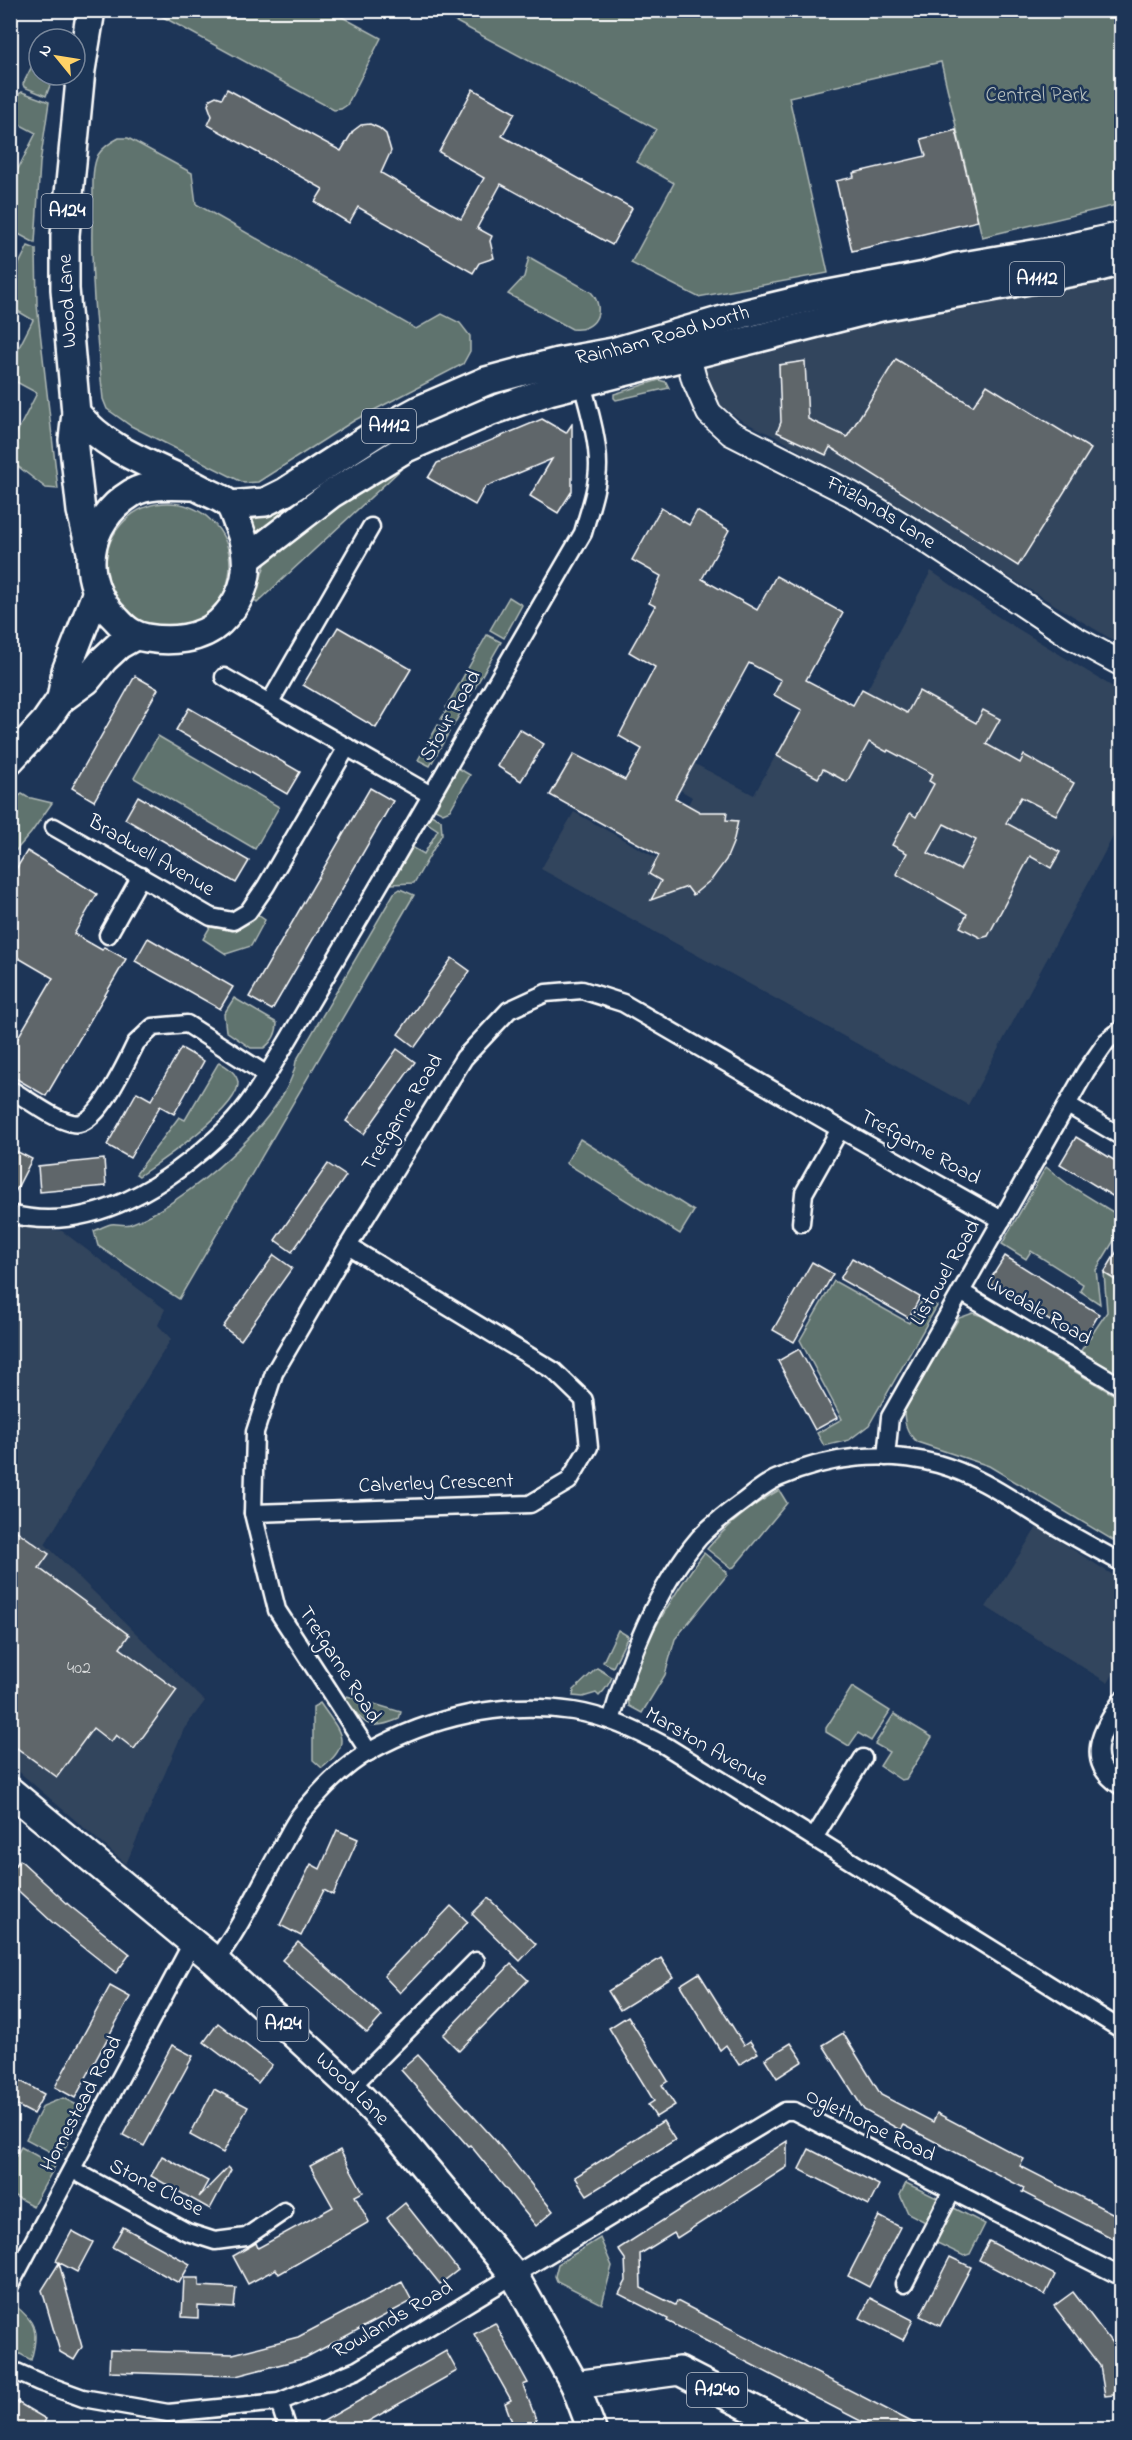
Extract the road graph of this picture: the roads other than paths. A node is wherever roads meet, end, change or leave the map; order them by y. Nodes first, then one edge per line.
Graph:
1 (91, 10) edge
2 (1122, 236) edge
3 (1122, 261) edge
4 (685, 345) junction
5 (580, 371) junction
6 (76, 412) junction
7 (195, 486) junction
8 (230, 505) junction
9 (371, 527) dead end
10 (91, 552) junction
11 (248, 558) junction
12 (96, 594) junction
13 (135, 636) junction
14 (1122, 664) edge
15 (224, 677) dead end
16 (61, 699) junction
17 (270, 702) junction
18 (347, 747) junction
19 (10, 760) edge
20 (431, 795) junction
21 (54, 826) dead end
22 (141, 876) junction
23 (108, 934) dead end
24 (1122, 1029) edge
25 (267, 1075) junction
26 (10, 1089) edge
27 (1068, 1105) junction
28 (840, 1129) junction
29 (1122, 1137) edge
30 (10, 1214) edge
31 (1002, 1220) junction
32 (801, 1223) dead end
33 (348, 1246) junction
34 (961, 1292) junction
35 (1122, 1387) edge
36 (886, 1457) junction
37 (253, 1513) junction
38 (1122, 1563) edge
39 (1122, 1700) edge
40 (610, 1721) junction
41 (369, 1752) junction
42 (863, 1758) dead end
43 (1122, 1787) edge
44 (10, 1791) edge
45 (814, 1838) junction
46 (192, 1943) junction
47 (476, 1960) dead end
48 (215, 1961) junction
49 (1122, 2030) edge
50 (351, 2087) junction
51 (73, 2170) junction
52 (952, 2191) junction
53 (284, 2211) dead end
54 (514, 2275) junction
55 (1122, 2277) edge
56 (904, 2284) dead end
57 (10, 2285) edge
58 (10, 2369) edge
59 (574, 2385) junction
60 (279, 2402) junction
61 (288, 2430) edge
62 (592, 2430) edge
63 (794, 2430) edge

1 - 6 main road, Wood Lane / A124
2 - 4 main road, Rainham Road North / A1112
3 - 4 main road, Rainham Road North / A1112
4 - 5 main road, Rainham Road North / A1112
4 - 14 street, Frizlands Lane
5 - 8 main road, Rainham Road North / A1112
5 - 11 main road, Rainham Road North / A1112
5 - 20 street, Stour Road
6 - 7 main road, A124
6 - 10 main road, Wood Lane / A124
7 - 8 main road, A124
7 - 10 main road, A124
8 - 11 main road
9 - 17 street
10 - 12 main road, A124
11 - 13 main road
12 - 13 main road, A124
12 - 16 main road
13 - 16 main road
15 - 17 street
16 - 19 main road
17 - 18 street
18 - 20 street
18 - 22 street, Bradwell Avenue
20 - 25 street, Stour Road
21 - 22 street, Bradwell Avenue
22 - 23 street
24 - 27 street, Listowel Road
25 - 26 street
25 - 30 street, Stour Road
27 - 29 street
27 - 31 street, Listowel Road
28 - 31 street, Trefgarne Road
28 - 32 street
28 - 33 street, Trefgarne Road
31 - 34 street, Listowel Road
33 - 37 street, Trefgarne Road
33 - 37 street, Calverley Crescent
34 - 35 street, Uvedale Road
34 - 36 street, Listowel Road
36 - 38 street
36 - 40 street
37 - 41 street, Trefgarne Road
39 - 43 street
40 - 41 street, Marston Avenue
40 - 45 street, Marston Avenue
41 - 48 street, Marston Avenue
42 - 45 street
44 - 46 main road, Wood Lane / A124
45 - 49 street, Marston Avenue
46 - 48 main road, Wood Lane / A124
46 - 51 street, Homestead Road
47 - 50 street
48 - 50 main road, Wood Lane / A124
50 - 54 main road, Wood Lane / A124
51 - 53 street, Stone Close
51 - 57 street, Homestead Road
52 - 54 street, Oglethorpe Road
52 - 55 street, Oglethorpe Road
52 - 56 street
54 - 59 main road, Wood Lane / A124
54 - 60 street, Rowlands Road
58 - 60 street, Rowlands Road
59 - 62 main road, Wood Lane / A124
59 - 63 main road, A1240
60 - 61 street

